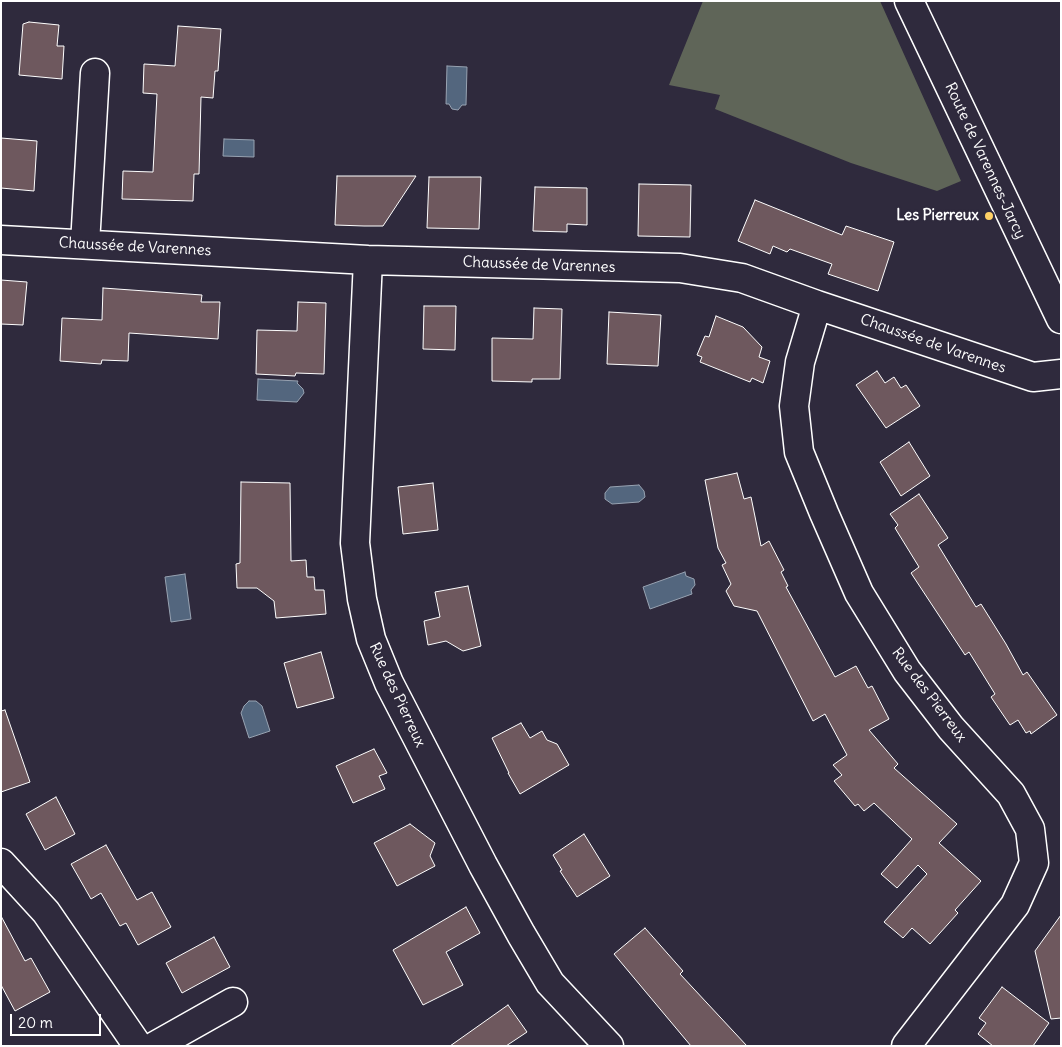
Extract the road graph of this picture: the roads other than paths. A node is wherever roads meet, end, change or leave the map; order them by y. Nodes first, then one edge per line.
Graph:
1 (909, 1) edge
2 (95, 73) dead end
3 (1, 240) edge
4 (85, 244) junction
5 (368, 260) junction
6 (817, 305) junction
7 (1061, 319) edge
8 (1061, 374) edge
9 (1, 863) edge
10 (233, 1002) dead end
11 (138, 1046) edge
12 (156, 1046) edge
13 (609, 1046) edge
14 (906, 1046) edge

1 - 7 street, Route de Varennes-Jarcy
2 - 4 street
3 - 4 street, Chaussée de Varennes
4 - 5 street, Chaussée de Varennes
5 - 6 street, Chaussée de Varennes
5 - 13 street, Rue des Pierreux
6 - 8 street, Chaussée de Varennes
6 - 14 street, Rue des Pierreux
9 - 11 street
10 - 12 street

